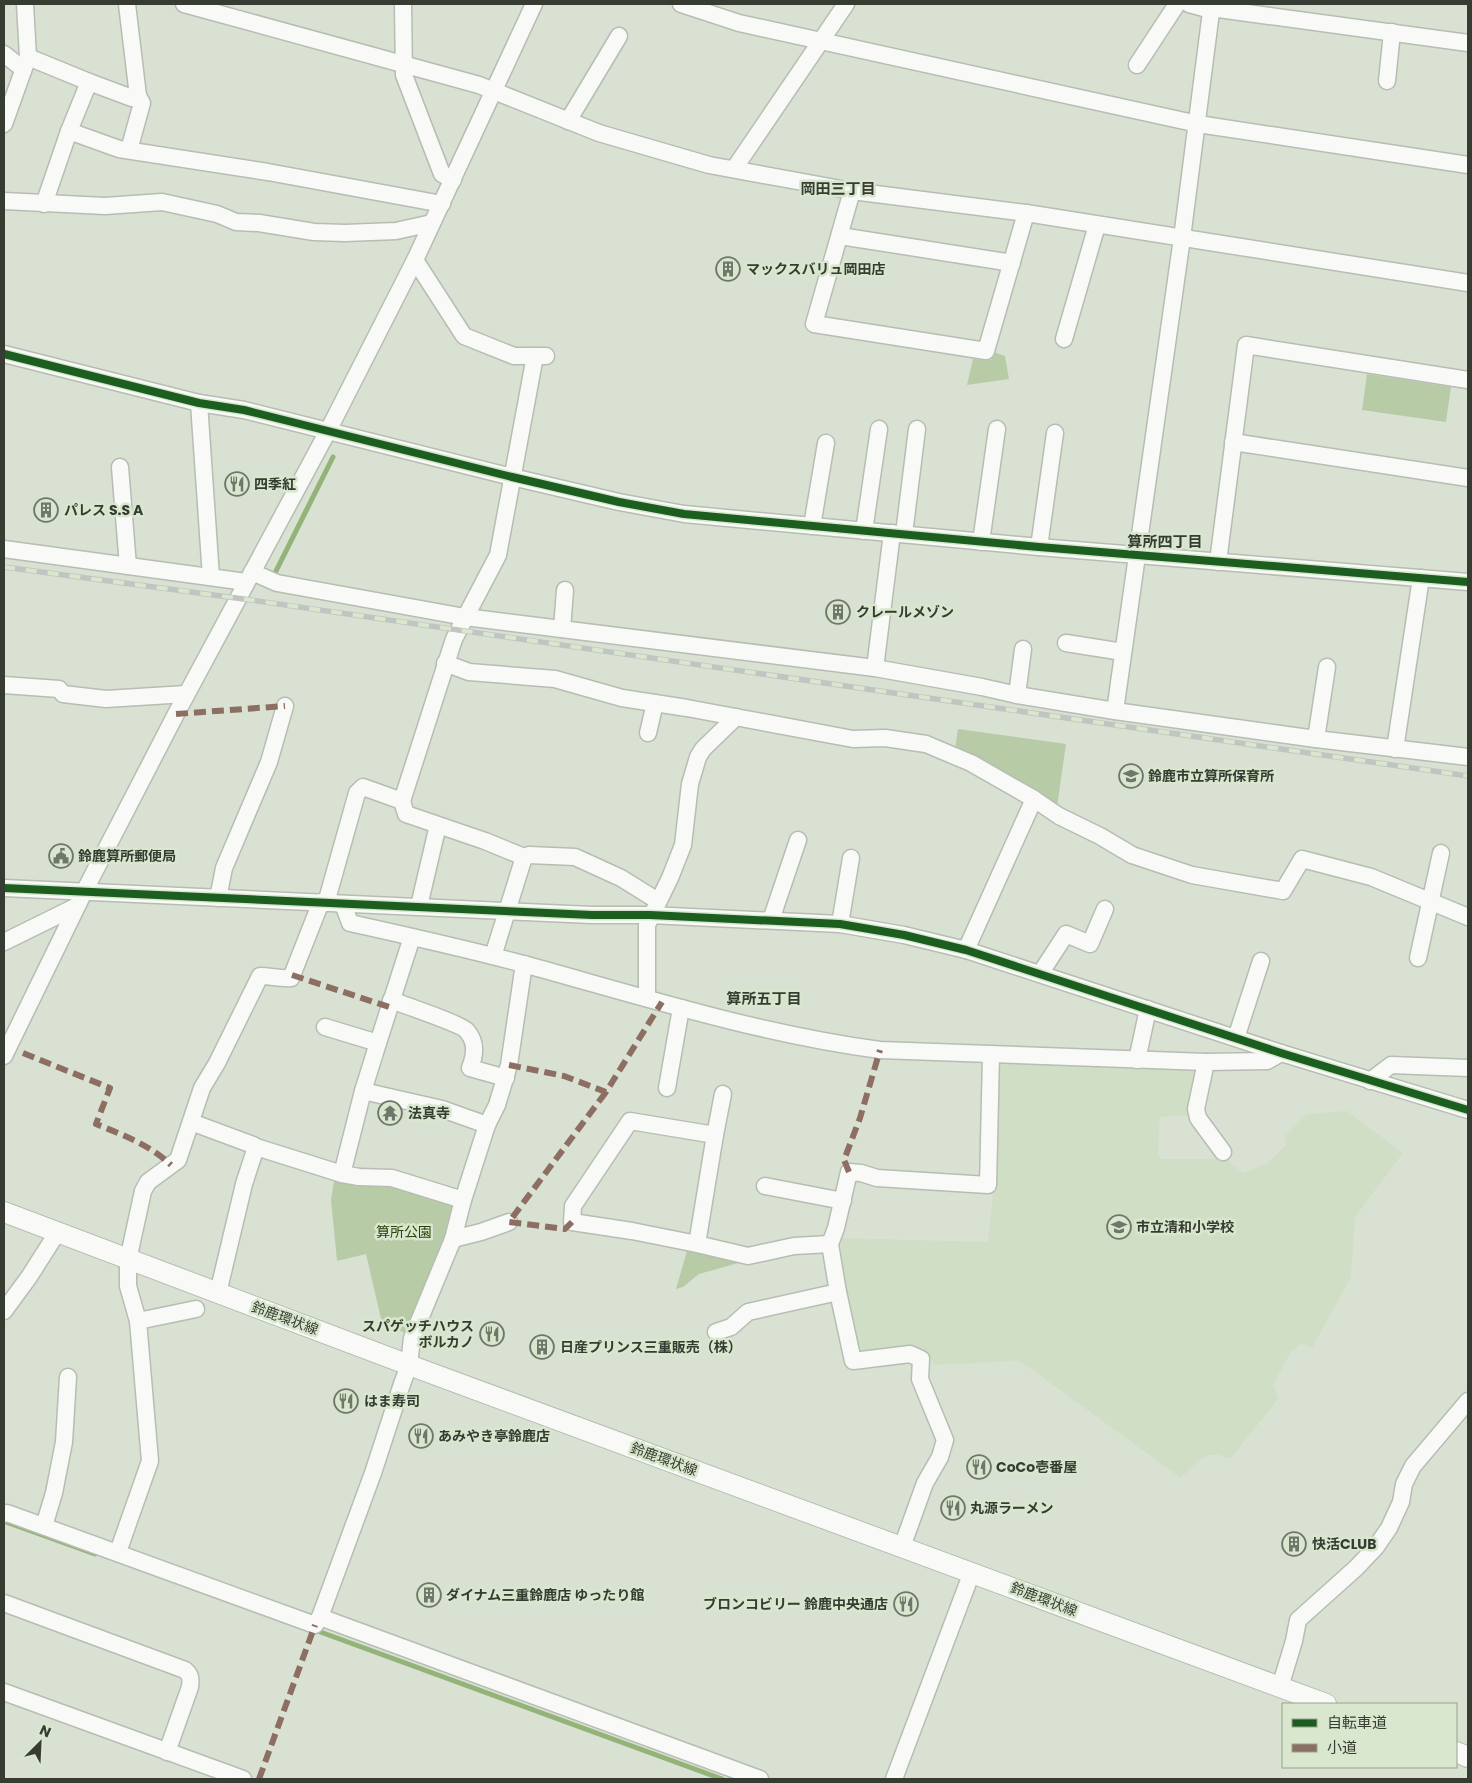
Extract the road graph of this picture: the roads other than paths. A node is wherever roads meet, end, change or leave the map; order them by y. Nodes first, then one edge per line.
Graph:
1 (25, 4) edge
2 (127, 4) edge
3 (184, 4) edge
4 (403, 4) edge
5 (534, 4) edge
6 (681, 4) edge
7 (846, 4) edge
8 (1177, 4) edge
9 (1189, 4) edge
10 (1211, 7) edge
11 (1392, 32) junction
12 (619, 36) dead end
13 (822, 40) junction
14 (1468, 43) edge
15 (4, 54) edge
16 (25, 63) junction
17 (404, 65) junction
18 (1137, 65) dead end
19 (1386, 81) dead end
20 (89, 82) junction
21 (493, 91) junction
22 (138, 96) junction
23 (568, 121) junction
24 (4, 124) edge
25 (1198, 124) junction
26 (68, 131) junction
27 (128, 150) junction
28 (1468, 165) edge
29 (734, 169) junction
30 (453, 180) junction
31 (852, 191) junction
32 (4, 201) edge
33 (44, 204) junction
34 (442, 204) junction
35 (1026, 213) junction
36 (432, 223) junction
37 (1096, 225) junction
38 (840, 236) junction
39 (1182, 238) junction
40 (415, 260) junction
41 (1012, 263) junction
42 (1468, 283) edge
43 (1064, 339) dead end
44 (4, 354) edge
45 (1468, 380) edge
46 (199, 403) junction
47 (879, 429) dead end
48 (917, 429) dead end
49 (997, 429) dead end
50 (328, 431) junction
51 (1055, 433) dead end
52 (1233, 442) junction
53 (826, 443) dead end
54 (120, 467) dead end
55 (512, 477) junction
56 (1468, 478) edge
57 (812, 526) junction
58 (864, 530) junction
59 (898, 534) junction
60 (981, 542) junction
61 (1039, 547) junction
62 (4, 549) edge
63 (1136, 555) junction
64 (1218, 562) junction
65 (128, 566) junction
66 (211, 577) junction
67 (249, 577) junction
68 (1421, 578) junction
69 (1468, 582) edge
70 (565, 590) dead end
71 (465, 617) junction
72 (562, 630) junction
73 (1066, 643) dead end
74 (1023, 649) dead end
75 (1122, 652) junction
76 (445, 663) junction
77 (1327, 667) dead end
78 (875, 668) junction
79 (4, 685) edge
80 (186, 694) junction
81 (1017, 695) junction
82 (655, 703) junction
83 (285, 706) dead end
84 (1114, 711) junction
85 (736, 717) junction
86 (648, 733) dead end
87 (1316, 739) junction
88 (1395, 749) junction
89 (1468, 757) edge
90 (1034, 799) junction
91 (402, 801) junction
92 (438, 825) junction
93 (798, 840) dead end
94 (1441, 853) dead end
95 (524, 857) junction
96 (851, 858) dead end
97 (4, 888) edge
98 (218, 898) junction
99 (80, 900) junction
100 (324, 902) junction
101 (1431, 902) junction
102 (343, 904) junction
103 (419, 906) junction
104 (654, 908) junction
105 (1105, 909) dead end
106 (506, 910) junction
107 (1468, 917) edge
108 (771, 920) junction
109 (840, 924) junction
110 (412, 937) junction
111 (4, 942) edge
112 (966, 950) junction
113 (492, 956) junction
114 (1418, 958) dead end
115 (1261, 960) dead end
116 (524, 964) junction
117 (1040, 974) junction
118 (647, 998) junction
119 (392, 1000) junction
120 (681, 1008) junction
121 (1148, 1009) junction
122 (325, 1027) dead end
123 (1236, 1038) junction
124 (378, 1043) junction
125 (1281, 1053) junction
126 (992, 1055) junction
127 (4, 1056) edge
128 (1137, 1060) junction
129 (1206, 1062) junction
130 (1468, 1068) edge
131 (506, 1078) junction
132 (1370, 1081) junction
133 (667, 1088) dead end
134 (363, 1091) junction
135 (723, 1094) dead end
136 (1468, 1109) edge
137 (191, 1122) junction
138 (487, 1125) junction
139 (715, 1135) junction
140 (256, 1147) junction
141 (1223, 1152) dead end
142 (342, 1174) junction
143 (765, 1186) dead end
144 (462, 1200) junction
145 (843, 1201) junction
146 (4, 1212) edge
147 (509, 1222) dead end
148 (57, 1233) junction
149 (453, 1238) junction
150 (698, 1244) junction
151 (830, 1244) junction
152 (128, 1260) junction
153 (838, 1292) junction
154 (218, 1294) junction
155 (196, 1310) dead end
156 (4, 1312) edge
157 (138, 1321) junction
158 (716, 1332) dead end
159 (408, 1365) junction
160 (68, 1377) dead end
161 (1468, 1403) edge
162 (4, 1514) edge
163 (44, 1526) junction
164 (902, 1547) junction
165 (118, 1552) junction
166 (972, 1572) junction
167 (4, 1603) edge
168 (320, 1617) junction
169 (1280, 1688) junction
170 (4, 1692) edge
171 (1323, 1703) edge
172 (166, 1752) junction
173 (243, 1779) edge
174 (760, 1779) edge
175 (894, 1779) edge

1 - 16 street
2 - 22 street
3 - 17 street
4 - 17 street
5 - 21 street
6 - 13 street
7 - 13 street
8 - 18 street
9 - 10 street
10 - 11 street
10 - 25 street
11 - 14 street
11 - 19 street
12 - 23 street
13 - 25 street
13 - 29 street
15 - 16 street
16 - 20 street
16 - 24 street
17 - 21 street
17 - 30 street
20 - 22 street
20 - 26 street
21 - 23 street
21 - 30 street
22 - 27 street
23 - 29 street
25 - 28 street
25 - 39 street
26 - 27 street
26 - 33 street
27 - 34 street
29 - 31 street
30 - 34 street
31 - 35 street
31 - 38 street
32 - 33 street
33 - 36 street
34 - 36 street
35 - 37 street
35 - 41 street
36 - 40 street
37 - 39 street
37 - 43 street
38 - 41 street
38 - 41 street
39 - 42 street
39 - 63 street
40 - 50 street
40 - 55 street
44 - 46 street
45 - 52 street
46 - 50 street
46 - 66 street
47 - 58 street
48 - 59 street
49 - 60 street
50 - 55 street
50 - 67 street
51 - 61 street
52 - 56 street
52 - 64 street
53 - 57 street
54 - 65 street
55 - 57 street
55 - 71 street
57 - 58 street
58 - 59 street
59 - 60 street
59 - 78 street
60 - 61 street
61 - 63 street
62 - 65 street
63 - 64 street
63 - 75 street
64 - 68 street
65 - 66 street
66 - 67 street
67 - 71 street
67 - 80 street
68 - 69 street
68 - 88 street
70 - 72 street
71 - 72 street
71 - 76 street
72 - 78 street
73 - 75 street
74 - 81 street
75 - 84 street
76 - 82 street
76 - 91 street
77 - 87 street
78 - 81 street
79 - 80 street
80 - 99 street
81 - 84 street
82 - 85 street
82 - 86 street
83 - 98 street
84 - 87 street
85 - 90 street
85 - 104 street
87 - 88 street
88 - 89 street
90 - 101 street
90 - 112 street
91 - 92 street
91 - 100 street
92 - 95 street
92 - 103 street
93 - 108 street
94 - 101 street
95 - 104 street
95 - 106 street
96 - 109 street
97 - 99 street
98 - 99 street
98 - 100 street
99 - 111 street
99 - 127 street
100 - 102 street
100 - 137 street
101 - 107 street
101 - 114 street
102 - 103 street
102 - 110 street
103 - 106 street
104 - 106 street
104 - 108 street
104 - 118 street
105 - 117 street
106 - 113 street
108 - 109 street
109 - 112 street
110 - 113 street
110 - 119 street
112 - 117 street
113 - 116 street
115 - 123 street
116 - 118 street
116 - 131 street
117 - 121 street
118 - 120 street
119 - 124 street
119 - 131 street
120 - 126 street
120 - 133 street
121 - 123 street
121 - 128 street
122 - 124 street
123 - 125 street
124 - 134 street
125 - 129 street
125 - 132 street
126 - 128 street
126 - 145 street
128 - 129 street
129 - 141 street
130 - 132 street
131 - 138 street
132 - 136 street
134 - 138 street
134 - 142 street
135 - 139 street
137 - 140 street
137 - 152 street
138 - 144 street
139 - 150 street
139 - 150 street
140 - 142 street
140 - 154 street
142 - 144 street
143 - 145 street
144 - 149 street
145 - 151 street
146 - 148 main road, 鈴鹿環状線
147 - 149 street
148 - 152 main road, 鈴鹿環状線
148 - 156 street
149 - 159 street
150 - 151 street
151 - 153 street
152 - 154 main road, 鈴鹿環状線
152 - 157 street
153 - 158 street
153 - 164 street
154 - 159 main road, 鈴鹿環状線
155 - 157 street
157 - 165 street
159 - 164 main road, 鈴鹿環状線
159 - 168 street
160 - 163 street
161 - 169 street
162 - 163 street
163 - 165 street
164 - 166 main road, 鈴鹿環状線
165 - 168 street
166 - 169 main road, 鈴鹿環状線
166 - 175 street
167 - 172 street
168 - 174 street
169 - 171 main road, 鈴鹿環状線
170 - 172 street
172 - 173 street

